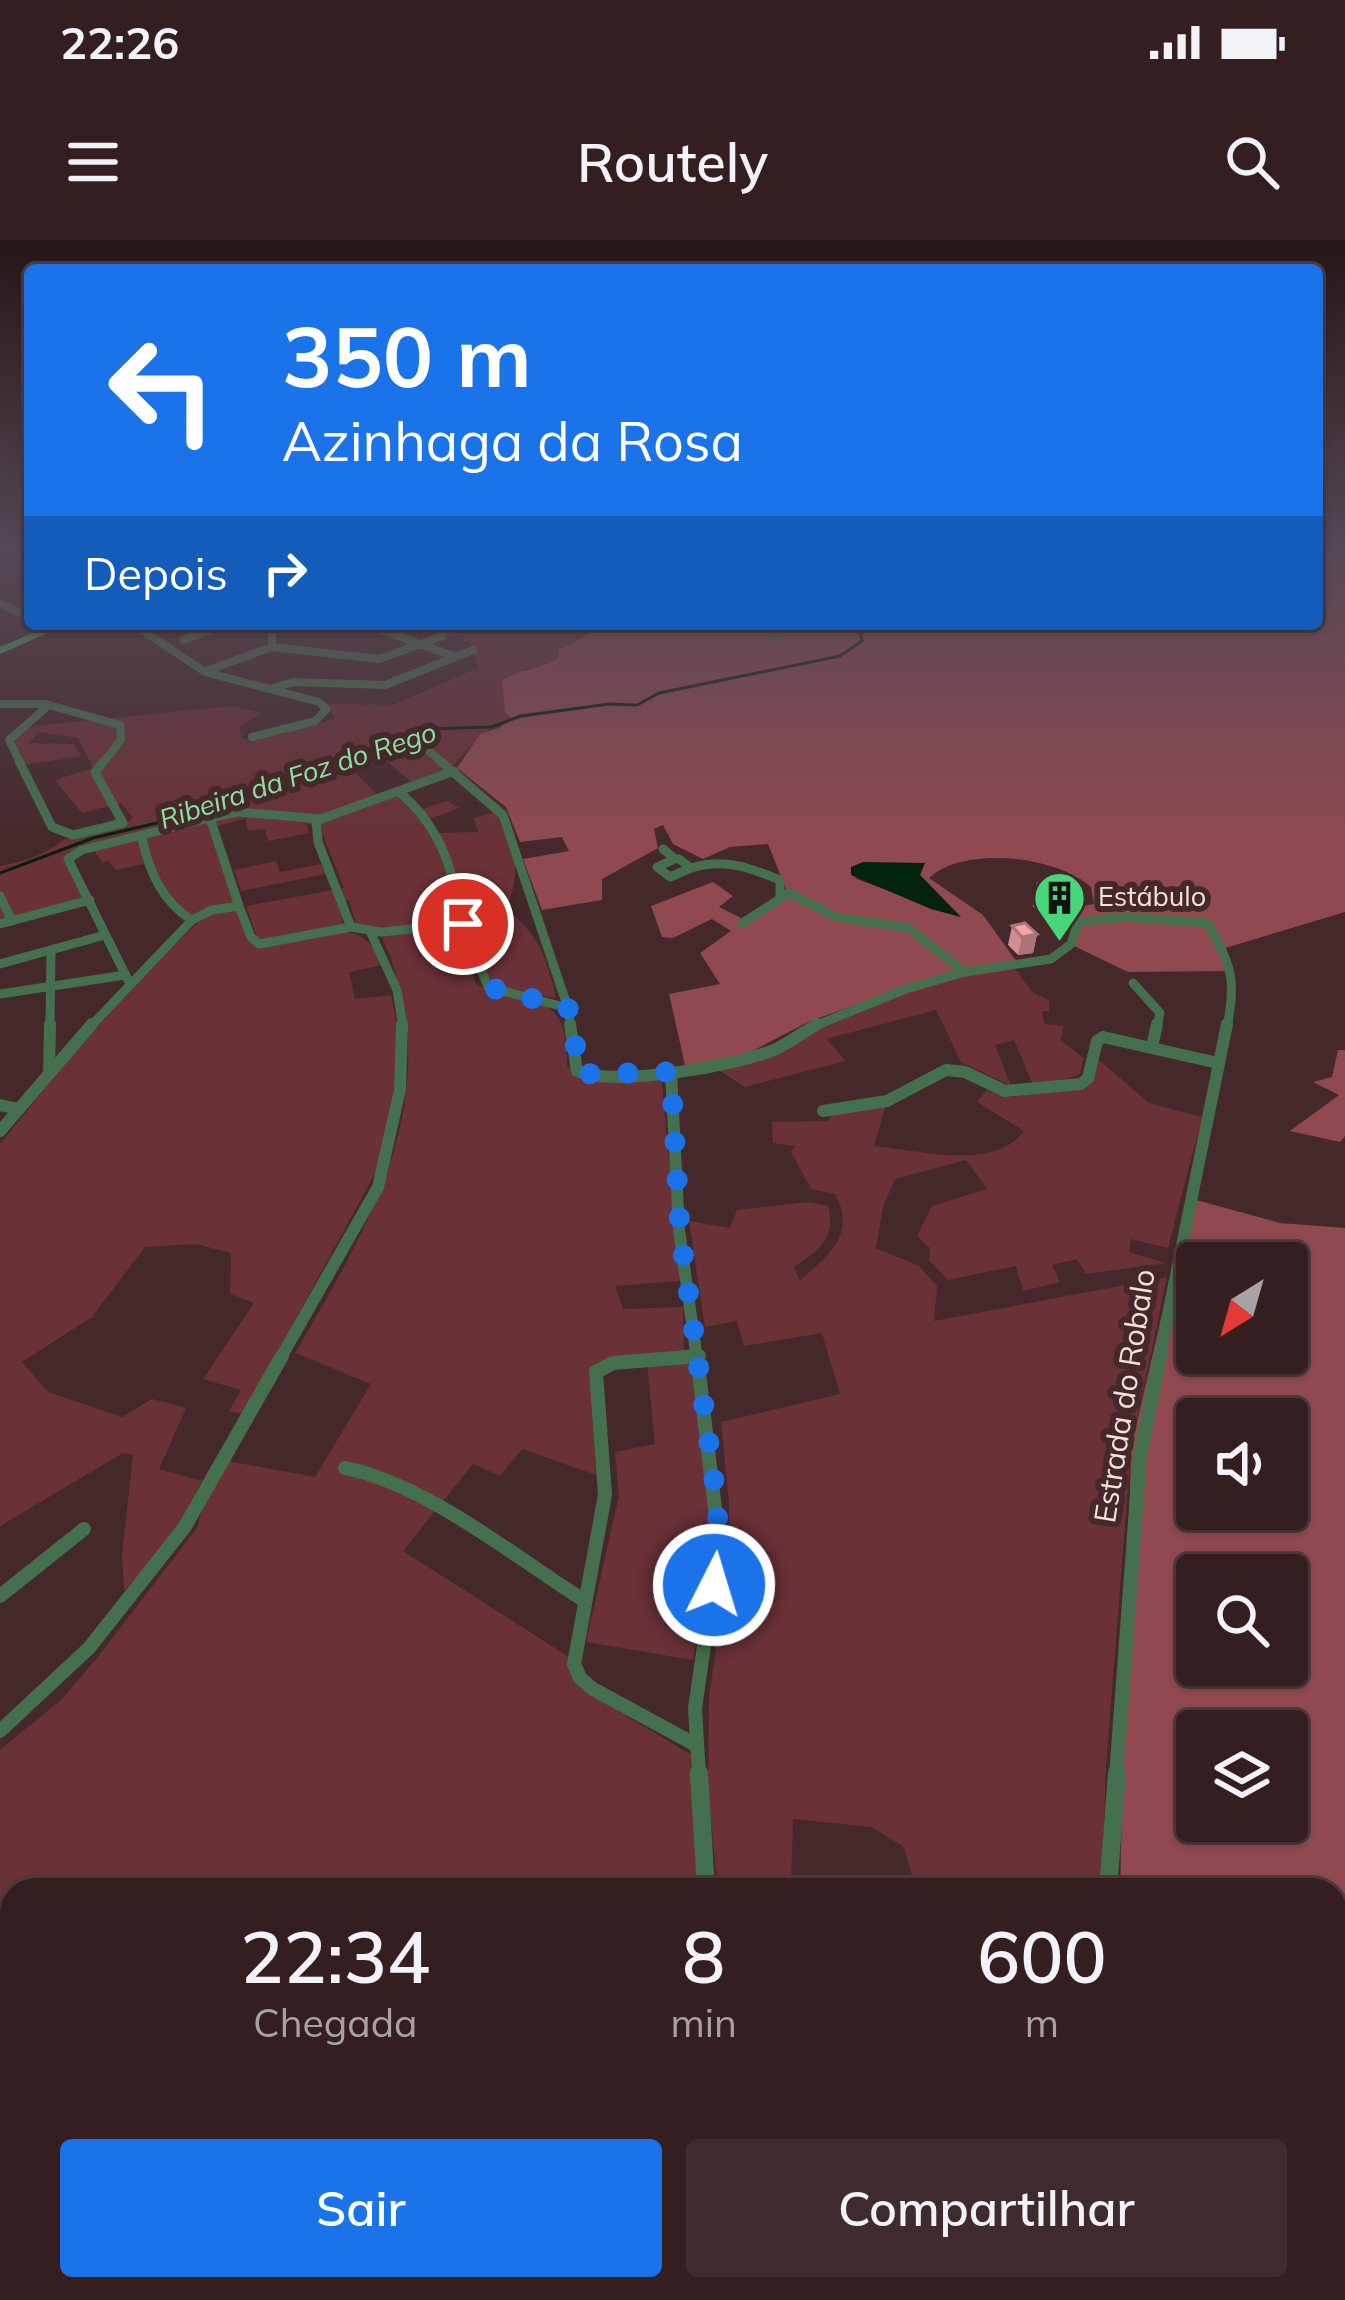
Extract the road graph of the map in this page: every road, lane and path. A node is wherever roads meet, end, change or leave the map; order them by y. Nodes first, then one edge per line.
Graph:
1 (171, 649) edge
2 (266, 649) edge
3 (291, 649) edge
4 (406, 649) edge
5 (434, 649) edge
6 (473, 650) dead end
7 (455, 657) junction
8 (205, 672) junction
9 (271, 689) junction
10 (0, 704) edge
11 (49, 705) junction
12 (252, 737) dead end
13 (4, 740) edge
14 (406, 746) dead end
15 (454, 771) junction
16 (398, 791) junction
17 (210, 818) junction
18 (316, 820) junction
19 (142, 838) junction
20 (662, 849) dead end
21 (679, 859) dead end
22 (691, 868) junction
23 (780, 895) junction
24 (0, 896) edge
25 (90, 900) junction
26 (239, 906) junction
27 (192, 920) junction
28 (459, 922) junction
29 (6, 923) edge
30 (741, 924) dead end
31 (351, 927) junction
32 (369, 930) junction
33 (105, 935) junction
34 (51, 950) junction
35 (0, 964) edge
36 (965, 972) junction
37 (127, 979) junction
38 (1133, 983) dead end
39 (50, 986) junction
40 (0, 994) edge
41 (568, 1008) junction
42 (1152, 1047) junction
43 (1218, 1063) junction
44 (671, 1072) junction
45 (49, 1074) junction
46 (0, 1106) edge
47 (19, 1109) junction
48 (824, 1111) dead end
49 (0, 1132) edge
50 (699, 1356) junction
51 (345, 1468) dead end
52 (84, 1529) dead end
53 (0, 1596) edge
54 (585, 1601) junction
55 (0, 1731) edge
56 (696, 1745) junction
57 (705, 1878) edge
58 (1109, 1878) edge

1 - 8 street
2 - 8 street
3 - 4 street
5 - 7 street
6 - 7 street
7 - 9 street
8 - 9 street
9 - 12 street
10 - 11 street
11 - 13 street
11 - 13 street
14 - 15 street
15 - 16 street
15 - 41 street
16 - 18 street
16 - 28 street
17 - 18 street
17 - 19 street
17 - 26 street
18 - 31 street
19 - 25 street
19 - 27 street
20 - 22 street
21 - 22 street
22 - 23 street
23 - 30 street
23 - 36 street
24 - 29 street
25 - 29 street
25 - 33 street
26 - 27 street
26 - 31 street
27 - 37 street
28 - 32 street
28 - 41 street
31 - 32 street
32 - 55 street
33 - 34 street
33 - 37 street
34 - 35 street
34 - 39 street
36 - 43 street, Estrada do Robalo
36 - 44 street
37 - 39 street
37 - 45 street
38 - 42 street
39 - 40 street
39 - 45 street
41 - 44 street
42 - 43 street
42 - 48 street
43 - 58 street, Estrada do Robalo
44 - 50 street
45 - 47 street
46 - 47 street
47 - 49 street
50 - 54 street
50 - 56 street
51 - 54 street
52 - 53 street
54 - 56 street
56 - 57 street

